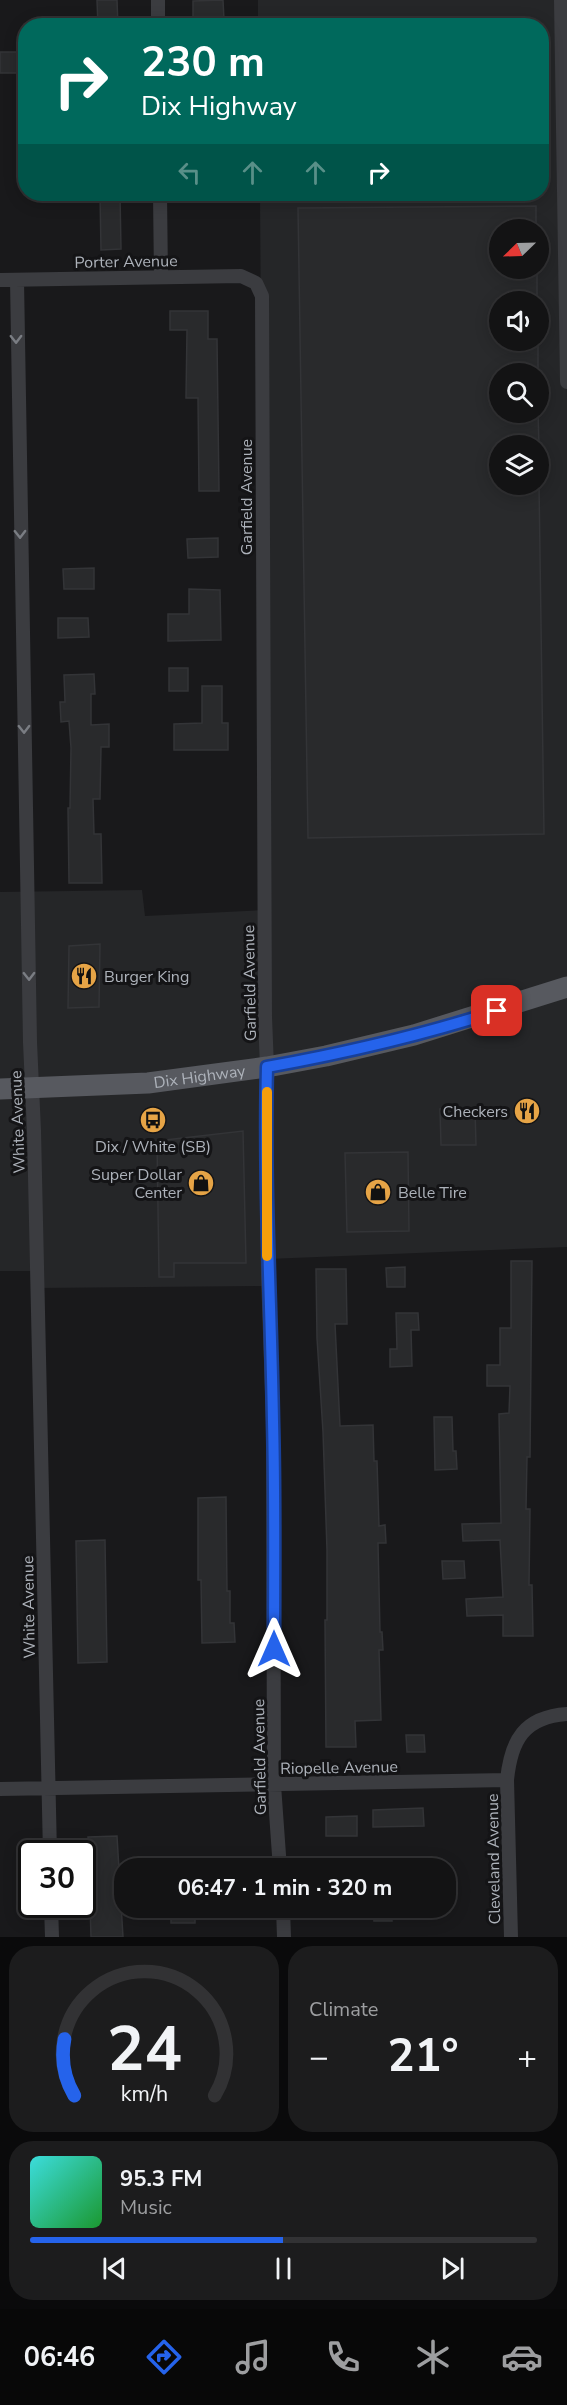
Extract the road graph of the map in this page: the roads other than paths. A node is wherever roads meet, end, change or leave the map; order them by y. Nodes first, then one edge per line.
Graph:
1 (158, 0) edge
2 (561, 0) edge
3 (158, 18) edge
4 (160, 201) edge
5 (566, 269) edge
6 (161, 277) junction
7 (0, 280) edge
8 (17, 280) junction
9 (251, 280) joint
10 (567, 382) edge
11 (567, 987) edge
12 (267, 1067) junction
13 (32, 1088) junction
14 (0, 1089) edge
15 (567, 1714) edge
16 (507, 1780) junction
17 (274, 1785) junction
18 (0, 1789) edge
19 (49, 1790) junction
20 (50, 1840) edge
21 (279, 1858) edge
22 (51, 1918) edge
23 (283, 1918) edge
24 (52, 1937) edge
25 (284, 1937) edge
26 (511, 1937) edge

1 - 3 street
2 - 5 street
4 - 6 street
5 - 10 street
6 - 8 street, Porter Avenue
6 - 9 street, Porter Avenue
7 - 8 street, Porter Avenue
8 -> 13 street, White Avenue
9 - 12 street, Garfield Avenue
11 - 12 main road, Dix Highway
12 - 13 main road, Dix Highway
12 - 17 street, Garfield Avenue
13 - 14 main road, Dix Highway
13 - 19 street, White Avenue
15 - 16 street
16 - 17 street, Riopelle Avenue
16 - 26 street, Cleveland Avenue
17 - 19 street, Riopelle Avenue
17 - 21 street, Garfield Avenue
18 - 19 street, Riopelle Avenue
19 - 20 street, White Avenue
22 - 24 street
23 - 25 street

